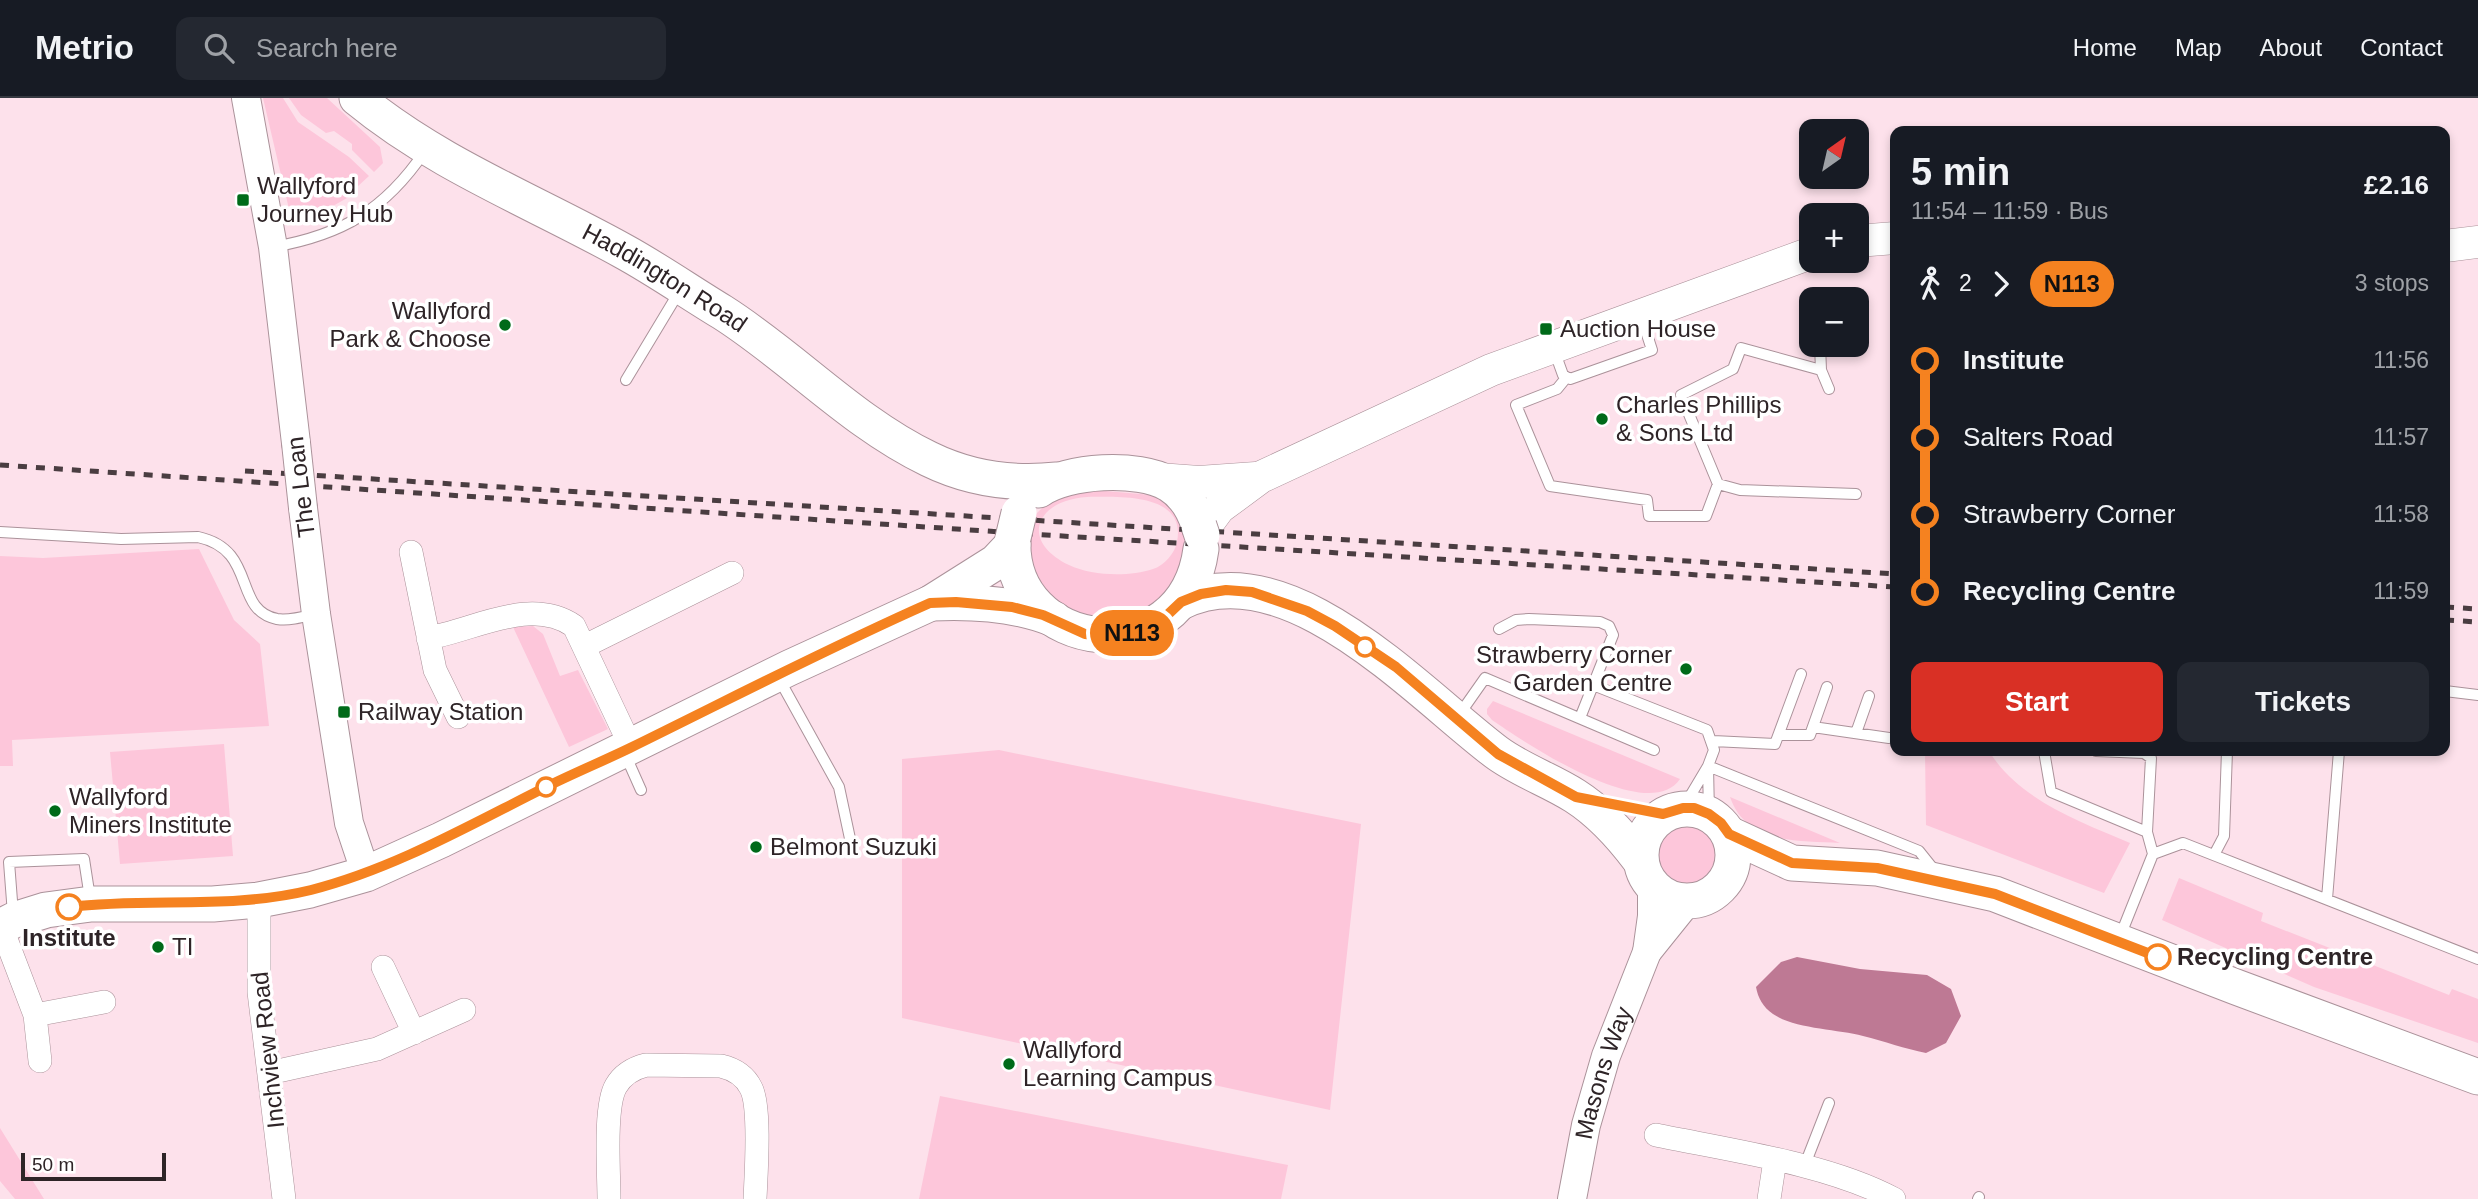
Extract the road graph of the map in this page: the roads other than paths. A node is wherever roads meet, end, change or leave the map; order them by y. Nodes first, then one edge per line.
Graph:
1 (246, 98) edge
2 (357, 98) edge
3 (426, 149) junction
4 (1890, 238) edge
5 (1869, 240) edge
6 (2478, 242) edge
7 (2450, 245) edge
8 (273, 247) junction
9 (1799, 257) edge
10 (682, 288) junction
11 (1640, 316) junction
12 (1553, 348) junction
13 (1820, 357) edge
14 (1821, 370) junction
15 (1566, 379) junction
16 (626, 380) dead end
17 (1829, 389) dead end
18 (961, 473) junction
19 (1261, 477) junction
20 (1158, 479) junction
21 (1057, 480) junction
22 (1717, 484) junction
23 (1856, 494) dead end
24 (1014, 526) junction
25 (0, 532) edge
26 (1202, 539) junction
27 (411, 552) dead end
28 (732, 573) dead end
29 (1252, 592) junction
30 (1181, 602) junction
31 (930, 603) junction
32 (316, 614) junction
33 (1054, 619) junction
34 (1499, 629) dead end
35 (428, 638) junction
36 (585, 646) junction
37 (777, 674) junction
38 (1801, 674) dead end
39 (1593, 685) junction
40 (1827, 687) dead end
41 (2450, 692) edge
42 (2478, 695) edge
43 (1869, 696) dead end
44 (458, 717) dead end
45 (1580, 718) junction
46 (1456, 720) junction
47 (1813, 727) junction
48 (1856, 733) junction
49 (1779, 735) junction
50 (1889, 738) dead end
51 (1713, 741) junction
52 (627, 749) junction
53 (1654, 750) dead end
54 (2045, 756) edge
55 (2148, 756) edge
56 (2227, 756) edge
57 (2339, 756) edge
58 (1708, 766) junction
59 (641, 790) dead end
60 (1576, 797) junction
61 (1696, 818) junction
62 (2147, 832) junction
63 (852, 848) dead end
64 (2153, 853) junction
65 (2214, 855) junction
66 (1792, 863) junction
67 (1646, 872) junction
68 (366, 874) junction
69 (1944, 883) junction
70 (1721, 886) junction
71 (2327, 899) junction
72 (259, 900) junction
73 (1688, 901) junction
74 (92, 904) junction
75 (5, 924) edge
76 (2118, 941) junction
77 (1647, 952) junction
78 (2478, 959) edge
79 (383, 967) dead end
80 (104, 1002) dead end
81 (464, 1010) dead end
82 (35, 1014) junction
83 (414, 1033) junction
84 (40, 1061) dead end
85 (269, 1073) junction
86 (2478, 1077) edge
87 (1829, 1103) dead end
88 (1656, 1135) dead end
89 (1774, 1160) junction
90 (1804, 1167) junction
91 (284, 1199) edge
92 (609, 1199) edge
93 (755, 1199) edge
94 (1572, 1199) edge
95 (1769, 1199) edge
96 (1894, 1199) edge

1 - 8 street, The Loan
2 - 3 main road, Haddington Road
3 - 8 lane
3 - 10 main road, Haddington Road
4 - 5 main road
6 - 7 main road
8 - 32 street, The Loan, bridge
9 - 11 main road
10 - 16 lane
10 - 18 main road, Haddington Road
11 - 12 main road
11 - 15 lane
12 - 15 lane
12 - 19 main road
13 - 14 lane
14 - 17 lane
14 - 22 lane
15 - 22 lane
18 - 21 main road, Haddington Road
18 - 24 main road, Haddington Road
19 - 20 main road
19 - 26 main road
20 - 21 main road
20 - 26 main road
21 - 24 main road
22 - 23 lane
24 - 31 main road
24 - 33 main road
25 - 32 lane
26 - 29 main road
26 - 30 main road
27 - 35 street
28 - 36 street
29 - 30 main road
29 - 46 main road
30 - 33 main road
31 - 33 main road
31 - 37 main road
32 - 68 street, The Loan
34 - 39 lane
35 - 36 street
35 - 44 street
36 - 52 street
37 - 52 main road
37 - 63 lane
38 - 49 lane
39 - 45 lane
39 - 51 lane
40 - 47 lane
41 - 42 lane
43 - 48 lane
45 - 46 lane
45 - 53 lane
46 - 60 main road
47 - 48 lane
47 - 49 lane
48 - 50 lane
49 - 51 lane
51 - 58 lane
52 - 59 lane
52 - 68 main road
54 - 62 lane
55 - 62 lane
56 - 65 lane
57 - 71 lane
58 - 61 lane
58 - 61 lane
58 - 69 lane
60 - 61 main road
60 - 67 main road
61 - 66 main road
61 - 67 main road
61 - 70 main road
62 - 64 lane
64 - 65 lane
64 - 76 lane
65 - 71 lane
66 - 69 main road
66 - 70 main road
67 - 73 main road
67 - 77 street, Masons Way
68 - 72 main road
69 - 76 main road
70 - 73 main road
71 - 78 lane
72 - 74 main road
72 - 85 street, Inchview Road
73 - 77 street, Masons Way
74 - 75 main road
74 - 75 lane
75 - 82 street
76 - 86 main road
77 - 94 street, Masons Way
79 - 83 street
80 - 82 street
81 - 83 street
82 - 84 street
83 - 85 street
85 - 91 street, Inchview Road
87 - 90 lane
88 - 89 street
89 - 90 street
89 - 95 street
90 - 96 street
92 - 93 street

